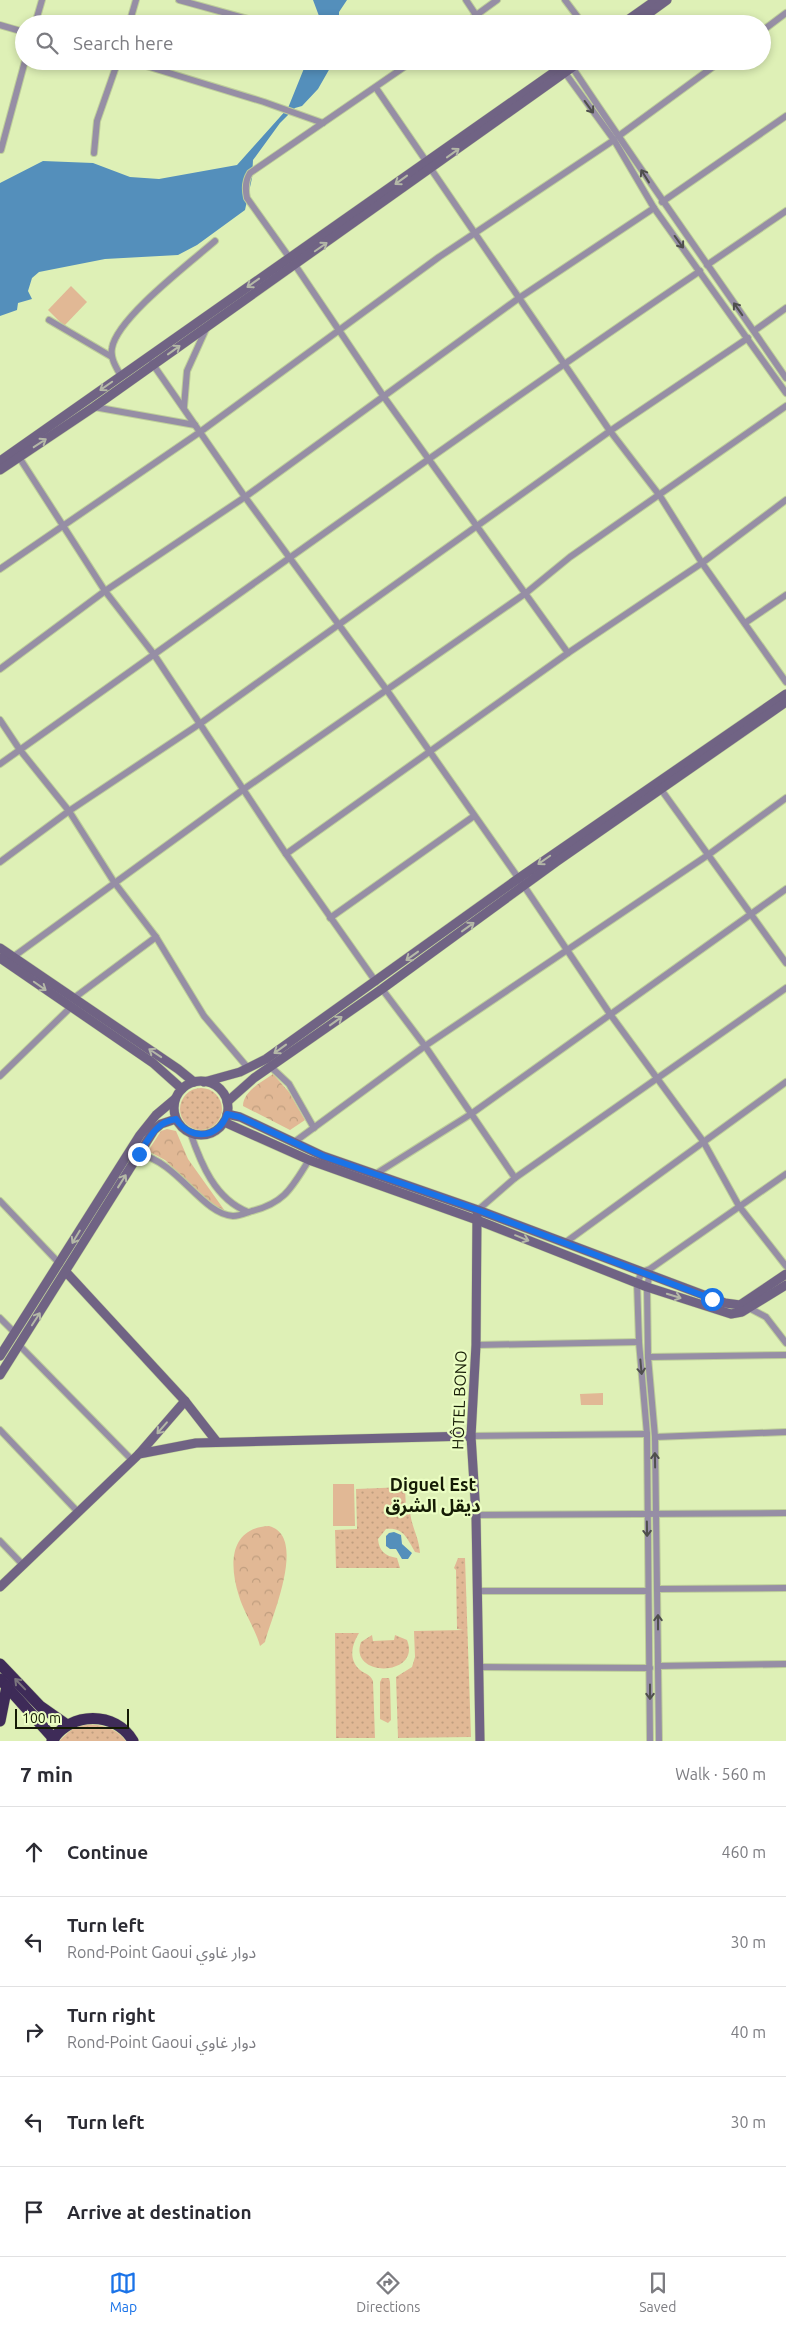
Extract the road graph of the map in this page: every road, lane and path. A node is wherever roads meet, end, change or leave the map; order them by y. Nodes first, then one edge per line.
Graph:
1 (42, 0) edge
2 (136, 0) edge
3 (179, 0) edge
4 (466, 0) edge
5 (497, 0) edge
6 (565, 0) edge
7 (656, 0) edge
8 (667, 0) edge
9 (786, 13) edge
10 (38, 15) edge
11 (132, 15) edge
12 (233, 15) edge
13 (476, 15) joint
14 (576, 15) edge
15 (635, 15) edge
16 (646, 15) edge
17 (0, 24) edge
18 (771, 24) edge
19 (15, 29) edge
20 (23, 70) edge
21 (115, 70) edge
22 (159, 70) edge
23 (401, 70) edge
24 (561, 70) edge
25 (570, 70) edge
26 (570, 70) edge
27 (708, 70) edge
28 (376, 88) junction
29 (786, 116) edge
30 (323, 123) junction
31 (620, 135) junction
32 (614, 140) junction
33 (1, 150) dead end
34 (94, 153) dead end
35 (428, 165) junction
36 (662, 202) junction
37 (654, 208) junction
38 (786, 211) edge
39 (474, 233) junction
40 (215, 241) dead end
41 (290, 257) junction
42 (295, 265) junction
43 (707, 265) junction
44 (700, 271) junction
45 (273, 274) junction
46 (519, 298) junction
47 (786, 308) edge
48 (49, 320) dead end
49 (207, 326) junction
50 (338, 328) junction
51 (754, 331) junction
52 (748, 338) junction
53 (147, 356) junction
54 (112, 357) junction
55 (565, 364) junction
56 (154, 365) junction
57 (121, 376) junction
58 (786, 378) edge
59 (786, 392) edge
60 (384, 397) junction
61 (786, 406) edge
62 (94, 407) junction
63 (184, 408) junction
64 (195, 425) junction
65 (200, 432) junction
66 (610, 432) junction
67 (17, 454) junction
68 (430, 459) junction
69 (0, 460) edge
70 (0, 470) edge
71 (660, 496) junction
72 (245, 498) junction
73 (786, 500) edge
74 (62, 526) junction
75 (476, 527) junction
76 (290, 559) junction
77 (702, 562) junction
78 (0, 569) edge
79 (105, 591) junction
80 (526, 593) junction
81 (786, 595) edge
82 (745, 623) junction
83 (338, 625) junction
84 (153, 653) junction
85 (568, 654) junction
86 (0, 670) edge
87 (786, 682) edge
88 (386, 689) junction
89 (786, 694) edge
90 (786, 702) edge
91 (0, 720) edge
92 (201, 723) junction
93 (20, 750) junction
94 (428, 752) junction
95 (0, 764) edge
96 (660, 788) junction
97 (244, 789) junction
98 (786, 798) edge
99 (69, 811) junction
100 (474, 816) junction
101 (286, 854) junction
102 (708, 855) junction
103 (0, 862) edge
104 (518, 878) junction
105 (114, 882) junction
106 (524, 886) junction
107 (786, 889) edge
108 (750, 914) junction
109 (330, 918) junction
110 (156, 937) junction
111 (0, 948) edge
112 (567, 951) junction
113 (13, 957) junction
114 (0, 958) edge
115 (786, 963) edge
116 (379, 985) junction
117 (786, 988) edge
118 (72, 1003) junction
119 (610, 1014) junction
120 (425, 1046) junction
121 (248, 1068) junction
122 (272, 1068) junction
123 (0, 1076) edge
124 (656, 1077) junction
125 (194, 1082) junction
126 (204, 1082) junction
127 (786, 1082) edge
128 (182, 1089) junction
129 (175, 1100) junction
130 (227, 1102) junction
131 (471, 1114) junction
132 (225, 1118) junction
133 (176, 1119) junction
134 (314, 1128) junction
135 (190, 1132) junction
136 (703, 1141) junction
137 (293, 1143) junction
138 (139, 1154) junction
139 (310, 1160) junction
140 (786, 1174) edge
141 (374, 1175) junction
142 (515, 1178) junction
143 (0, 1201) edge
144 (739, 1206) junction
145 (478, 1210) junction
146 (248, 1212) junction
147 (477, 1220) junction
148 (566, 1242) junction
149 (60, 1264) junction
150 (786, 1266) edge
151 (66, 1272) junction
152 (648, 1272) junction
153 (786, 1274) edge
154 (637, 1283) junction
155 (786, 1285) edge
156 (647, 1287) junction
157 (749, 1308) junction
158 (0, 1318) edge
159 (15, 1333) junction
160 (639, 1342) junction
161 (786, 1343) edge
162 (19, 1345) junction
163 (476, 1345) junction
164 (786, 1355) edge
165 (0, 1356) edge
166 (648, 1357) junction
167 (0, 1375) edge
168 (185, 1401) junction
169 (0, 1430) edge
170 (786, 1432) edge
171 (647, 1434) junction
172 (471, 1436) junction
173 (655, 1438) junction
174 (217, 1442) junction
175 (136, 1457) junction
176 (78, 1512) junction
177 (786, 1513) edge
178 (646, 1514) junction
179 (656, 1514) junction
180 (476, 1515) junction
181 (0, 1541) edge
182 (23, 1565) junction
183 (0, 1587) edge
184 (786, 1588) edge
185 (658, 1589) junction
186 (478, 1591) junction
187 (648, 1591) junction
188 (0, 1664) edge
189 (786, 1664) edge
190 (658, 1666) junction
191 (480, 1667) junction
192 (650, 1668) junction
193 (3, 1683) edge
194 (0, 1721) edge
195 (68, 1725) junction
196 (53, 1740) edge
197 (133, 1741) edge
198 (480, 1741) edge
199 (650, 1741) edge
200 (660, 1741) edge

1 - 10 street
2 - 11 street
3 - 12 street
4 - 13 street
5 - 13 street
6 - 14 street
7 - 15 street
8 - 16 street
9 - 18 street
17 - 19 street
20 - 33 street
21 - 34 street
22 - 30 street
23 - 28 street
24 - 35 street
25 - 31 street
26 -> 32 street
27 - 31 street
28 - 30 street
28 - 35 street
29 - 36 street
30 - 41 street
36 -> 31 street
32 - 37 street
32 - 39 street
35 - 39 street
35 -> 41 street
42 -> 35 street
36 - 43 street
37 -> 44 street
37 - 46 street
38 - 43 street
39 - 46 street
39 - 50 street
40 - 54 street
41 - 45 street
42 - 45 street
42 - 50 street
51 -> 43 street
44 - 52 street
44 - 55 street
45 - 49 street
45 -> 53 street
46 - 55 street
46 - 60 street
47 - 51 street
48 - 54 street
56 -> 49 street
49 - 63 street
50 - 60 street
50 - 65 street
51 - 58 street
52 - 59 street
52 - 66 street
53 - 56 street
53 - 57 street
54 - 57 street
55 - 66 street
55 - 68 street
56 - 62 street
56 - 63 street
57 -> 67 street
60 - 68 street
60 - 72 street
61 - 71 street
62 - 64 street
67 -> 62 street
63 - 64 street
64 - 65 street
65 - 72 street
65 - 74 street
66 - 71 street
66 - 75 street
67 - 69 street
67 - 70 street
67 - 74 street
68 - 75 street
68 - 76 street
71 - 77 street
71 - 80 street
72 - 76 street
72 - 79 street
73 - 77 street
74 - 78 street
74 - 79 street
75 - 80 street
75 - 83 street
76 - 83 street
76 - 84 street
77 - 82 street
77 - 85 street
79 - 84 street
79 - 86 street
80 - 85 street
80 - 88 street
81 - 82 street
82 - 87 street
83 - 88 street
83 - 92 street
84 - 92 street
84 - 93 street
85 - 94 street
88 - 94 street
88 - 97 street
89 -> 104 street
90 - 96 street
91 - 93 street
92 - 97 street
92 - 99 street
93 - 95 street
93 - 99 street
94 - 100 street
94 - 101 street
96 - 102 street
96 - 106 street
97 - 101 street
97 - 105 street
98 - 102 street
99 - 103 street
99 - 105 street
100 - 104 street
100 - 109 street
101 - 109 street
102 - 108 street
102 - 112 street
104 - 106 street
104 -> 116 street
105 - 110 street
105 - 113 street
106 - 112 street
116 -> 106 street
107 - 108 street
108 - 115 street
108 - 119 street
109 - 116 street
110 - 118 street
110 - 121 street
111 - 113 street
112 - 119 street
112 - 120 street
113 - 118 street
114 -> 118 street
116 - 120 street
116 -> 121 street
122 -> 116 street
117 - 124 street
118 - 123 street
125 -> 118 street
118 - 128 street
119 - 124 street
119 - 131 street
120 - 131 street
120 - 134 street
121 - 126 street
122 - 130 street
122 - 134 street
124 - 136 street
124 - 142 street
125 - 126 street
125 - 128 street
126 - 130 street
127 - 136 street
128 - 129 street
129 - 133 street
129 -> 149 street
130 - 132 street
131 - 141 street
131 - 142 street
132 - 135 street
132 - 137 street
132 - 139 street
133 - 135 street
133 - 138 street
134 - 137 street
135 - 146 street
136 - 144 street
136 - 148 street
137 - 141 street
138 - 146 street
151 -> 138 street
139 - 146 street
139 - 147 street
140 - 144 street
141 - 145 street
142 - 145 street
143 - 149 street
144 - 150 street
144 - 152 street
145 - 147 street, HÔTEL BONO
145 - 148 street
147 -> 154 street
147 - 163 street, HÔTEL BONO
148 - 152 street
149 - 159 street
162 -> 151 street
151 - 168 street
152 - 153 street
152 - 154 street
152 - 156 street
154 - 156 street
154 - 160 street
155 - 157 street
156 -> 157 street
156 - 166 street
157 - 161 street
158 - 159 street
159 - 165 street
160 - 163 street
160 -> 171 street
162 - 167 street
162 - 175 street
163 - 172 street, HÔTEL BONO
164 - 166 street
166 - 173 street
168 - 174 street
168 -> 175 street
169 - 176 street
170 - 173 street
171 - 172 street
171 - 178 street
172 - 174 street
172 - 180 street, HÔTEL BONO
179 -> 173 street
174 - 175 street
175 - 176 street
176 - 182 street
177 - 179 street
178 - 179 street
178 - 180 street
178 -> 187 street
179 - 185 street
180 - 186 street, HÔTEL BONO
181 - 182 street
182 - 183 street
184 - 185 street
190 -> 185 street
186 - 187 street
186 - 191 street, HÔTEL BONO
187 - 192 street
195 -> 188 highway
189 - 190 street
190 - 200 street
191 - 192 street
191 - 198 street, HÔTEL BONO
192 -> 199 street
193 - 194 highway
193 - 196 highway
195 - 196 highway
195 - 197 highway

